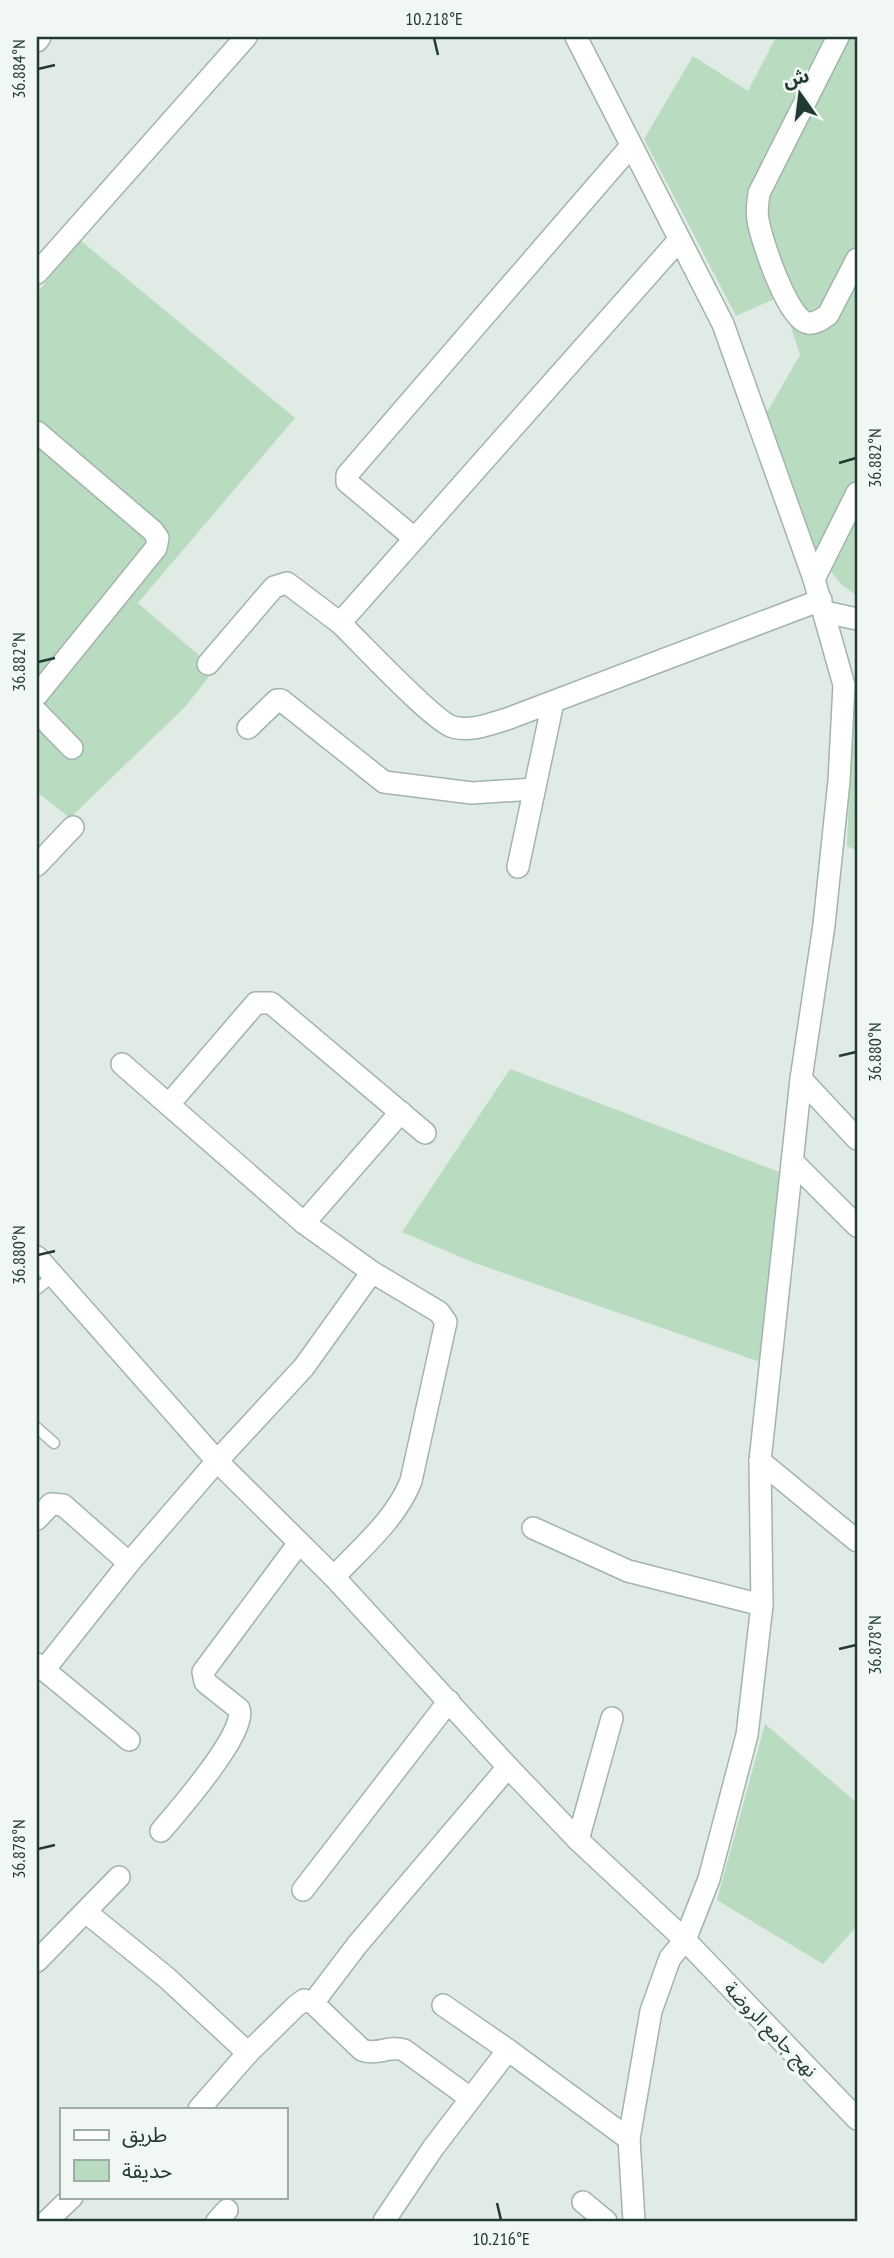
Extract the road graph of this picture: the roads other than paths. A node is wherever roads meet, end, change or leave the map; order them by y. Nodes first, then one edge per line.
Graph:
1 (40, 37) edge
2 (246, 37) edge
3 (576, 37) edge
4 (838, 37) edge
5 (37, 41) edge
6 (631, 146) junction
7 (679, 240) junction
8 (857, 259) edge
9 (37, 273) edge
10 (37, 432) edge
11 (857, 494) edge
12 (414, 538) junction
13 (814, 579) junction
14 (823, 606) junction
15 (857, 619) edge
16 (341, 623) junction
17 (208, 664) dead end
18 (851, 682) edge
19 (37, 695) edge
20 (553, 702) junction
21 (37, 712) edge
22 (248, 728) dead end
23 (72, 748) dead end
24 (534, 789) junction
25 (72, 827) dead end
26 (37, 865) edge
27 (518, 867) dead end
28 (122, 1064) dead end
29 (801, 1079) junction
30 (170, 1103) junction
31 (401, 1112) junction
32 (425, 1133) dead end
33 (857, 1139) edge
34 (794, 1163) junction
35 (304, 1223) junction
36 (857, 1226) edge
37 (37, 1257) edge
38 (372, 1272) junction
39 (45, 1283) edge
40 (37, 1428) edge
41 (54, 1443) dead end
42 (217, 1461) junction
43 (760, 1461) junction
44 (37, 1519) edge
45 (533, 1528) dead end
46 (857, 1541) edge
47 (299, 1543) junction
48 (129, 1563) junction
49 (334, 1577) junction
50 (762, 1605) junction
51 (40, 1667) edge
52 (449, 1701) junction
53 (612, 1717) dead end
54 (129, 1740) dead end
55 (508, 1767) junction
56 (161, 1831) dead end
57 (578, 1840) junction
58 (119, 1877) dead end
59 (303, 1890) dead end
60 (87, 1913) junction
61 (685, 1940) junction
62 (37, 1961) edge
63 (313, 2003) junction
64 (443, 2005) dead end
65 (508, 2050) junction
66 (248, 2053) junction
67 (470, 2098) junction
68 (200, 2108) edge
69 (857, 2119) edge
70 (629, 2139) junction
71 (71, 2198) edge
72 (583, 2202) dead end
73 (47, 2221) edge
74 (384, 2221) edge
75 (606, 2221) edge
76 (634, 2221) edge

1 - 5 street
2 - 9 street
3 - 6 street
4 - 8 street
6 - 7 street
6 - 12 street
7 - 12 street
7 - 13 street
10 - 19 street
11 - 13 street
12 - 16 street
13 - 14 street
14 - 15 street
14 - 18 street
14 - 20 street
16 - 17 street
16 - 20 street
18 - 29 street
20 - 24 street
21 - 23 street
22 - 24 street
24 - 27 street
25 - 26 street
28 - 30 street
29 - 33 street
29 - 34 street
30 - 31 street
30 - 35 street
31 - 32 street
31 - 35 street
34 - 36 street
34 - 43 street
35 - 38 street
37 - 39 street, نهج جامع الروضة
38 - 42 street
38 - 49 street
39 - 42 street, نهج جامع الروضة
40 - 41 lane
42 - 47 street, نهج جامع الروضة
42 - 48 street
43 - 46 street
43 - 50 street
44 - 48 street
45 - 50 street
47 - 49 street, نهج جامع الروضة
47 - 56 street
48 - 51 street
49 - 52 street, نهج جامع الروضة
50 - 61 street
51 - 54 street
52 - 55 street, نهج جامع الروضة
52 - 59 street
53 - 57 street
55 - 57 street, نهج جامع الروضة
55 - 63 street
57 - 61 street, نهج جامع الروضة
58 - 60 street
60 - 62 street
60 - 66 street
61 - 69 street, نهج جامع الروضة
61 - 70 street
63 - 66 street
63 - 67 street
64 - 65 street
65 - 67 street
65 - 70 street
66 - 68 street
67 - 74 street
70 - 76 street
71 - 73 street
72 - 75 street

